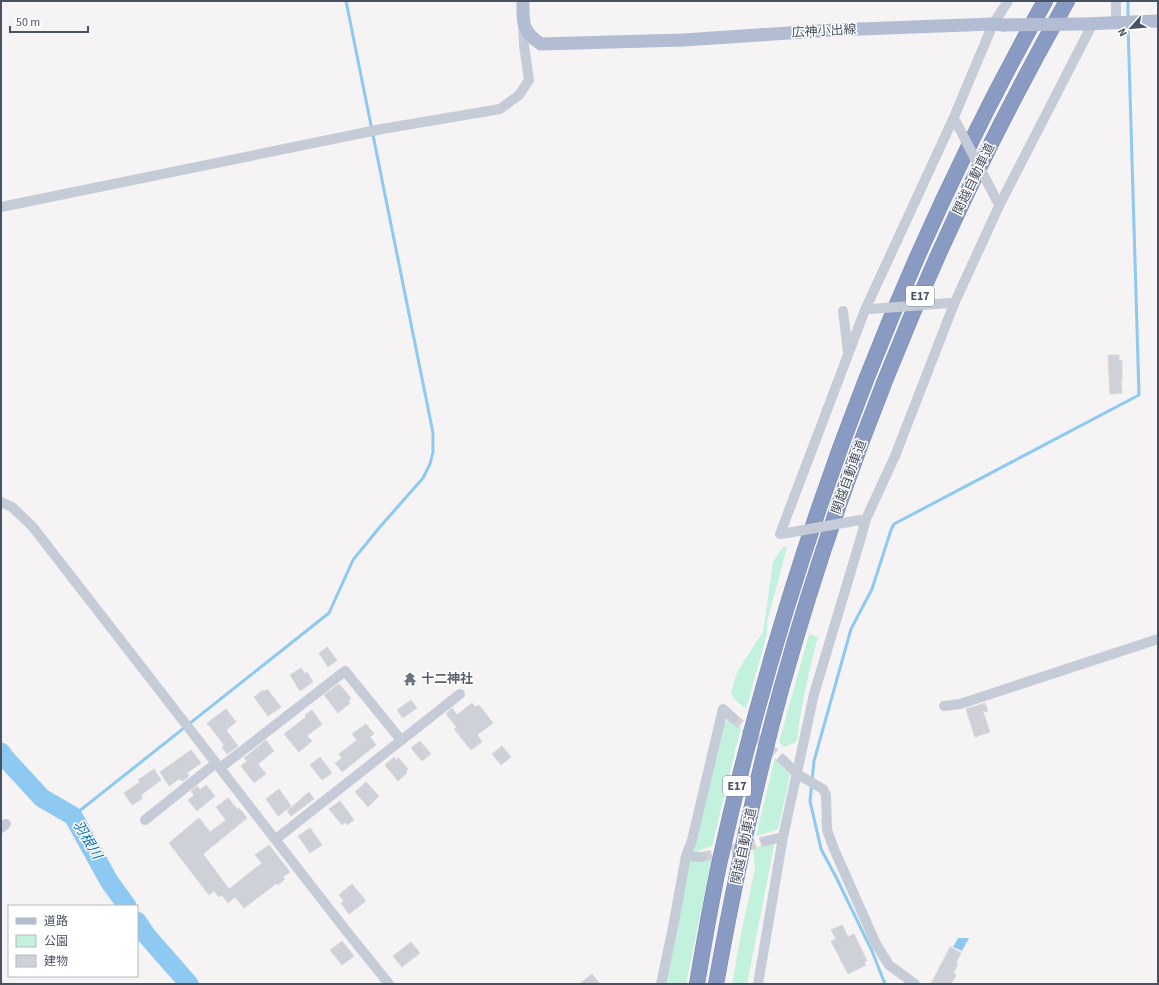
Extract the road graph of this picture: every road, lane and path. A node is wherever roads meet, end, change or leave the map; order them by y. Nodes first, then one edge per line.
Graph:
1 (523, 1) edge
2 (1008, 1) edge
3 (1045, 1) edge
4 (1067, 1) edge
5 (1116, 1) edge
6 (1158, 20) edge
7 (523, 22) junction
8 (1116, 22) junction
9 (998, 24) junction
10 (1089, 24) junction
11 (955, 119) junction
12 (998, 203) junction
13 (1, 208) edge
14 (951, 303) junction
15 (868, 310) junction
16 (843, 311) dead end
17 (848, 355) junction
18 (1, 502) edge
19 (863, 520) junction
20 (1158, 639) edge
21 (460, 694) dead end
22 (944, 706) dead end
23 (733, 718) tunnel mouth
24 (400, 740) junction
25 (783, 760) tunnel mouth
26 (218, 766) junction
27 (797, 774) junction
28 (145, 820) dead end
29 (783, 837) junction
30 (276, 839) junction
31 (766, 841) tunnel mouth
32 (686, 856) junction
33 (702, 857) tunnel mouth
34 (389, 984) edge
35 (661, 984) edge
36 (696, 984) edge
37 (716, 984) edge
38 (758, 984) edge
39 (915, 984) edge

1 - 7 main road, 広神小出線
2 - 9 street
3 - 36 highway, 関越自動車道 / E17
4 - 37 highway, 関越自動車道 / E17
5 - 8 street
6 - 8 main road, 広神小出線
7 - 9 main road, 広神小出線
7 - 13 street
8 - 10 main road, 広神小出線
9 - 10 main road, 広神小出線, bridge
9 - 11 street
10 - 12 street
11 - 12 street, bridge
11 - 15 street
12 - 14 street
14 - 15 street, bridge
14 - 19 street
15 - 17 street
16 - 17 street
17 - 19 street, bridge
18 - 26 street
19 - 27 street
20 - 22 street
21 - 24 street
23 - 32 street
24 - 26 street
24 - 30 street
25 - 27 street
26 - 28 street
26 - 30 street
27 - 29 street
27 - 39 street
29 - 31 street
29 - 38 street
30 - 34 street
32 - 33 street
32 - 35 street

